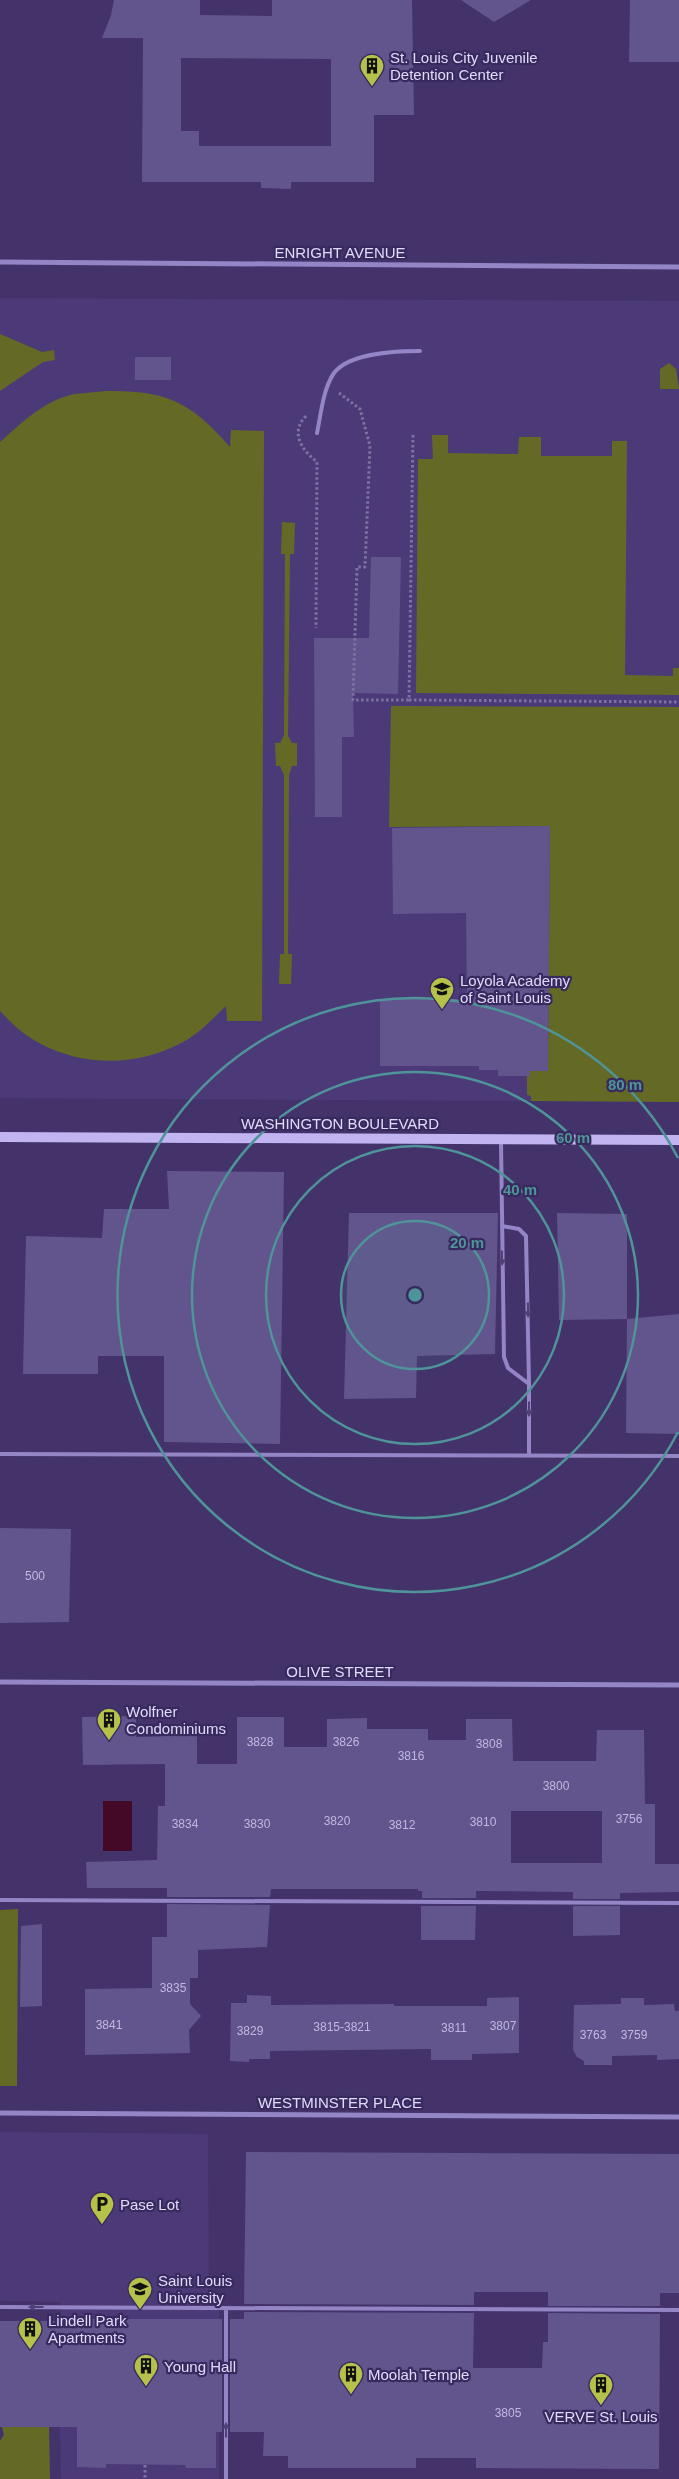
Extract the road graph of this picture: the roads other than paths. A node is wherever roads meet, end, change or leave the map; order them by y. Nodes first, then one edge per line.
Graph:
1 (0, 262) edge
2 (679, 267) edge
3 (420, 351) dead end
4 (317, 433) dead end
5 (0, 1136) edge
6 (501, 1139) junction
7 (679, 1140) edge
8 (502, 1226) junction
9 (529, 1384) junction
10 (0, 1454) edge
11 (530, 1456) junction
12 (679, 1456) edge
13 (0, 1682) edge
14 (679, 1685) edge
15 (0, 1900) edge
16 (679, 1903) edge
17 (0, 2113) edge
18 (679, 2117) edge
19 (0, 2307) edge
20 (226, 2308) junction
21 (679, 2310) edge
22 (226, 2479) edge

1 - 2 street, ENRIGHT AVENUE
3 - 4 lane
5 - 6 main road, WASHINGTON BOULEVARD
6 - 7 main road, WASHINGTON BOULEVARD
6 - 8 lane
8 -> 9 lane
8 -> 9 lane
9 -> 11 lane
10 - 11 lane
11 - 12 lane
13 - 14 street, OLIVE STREET
15 - 16 lane
17 - 18 street, WESTMINSTER PLACE
20 -> 19 lane
20 - 21 lane
22 -> 20 lane

